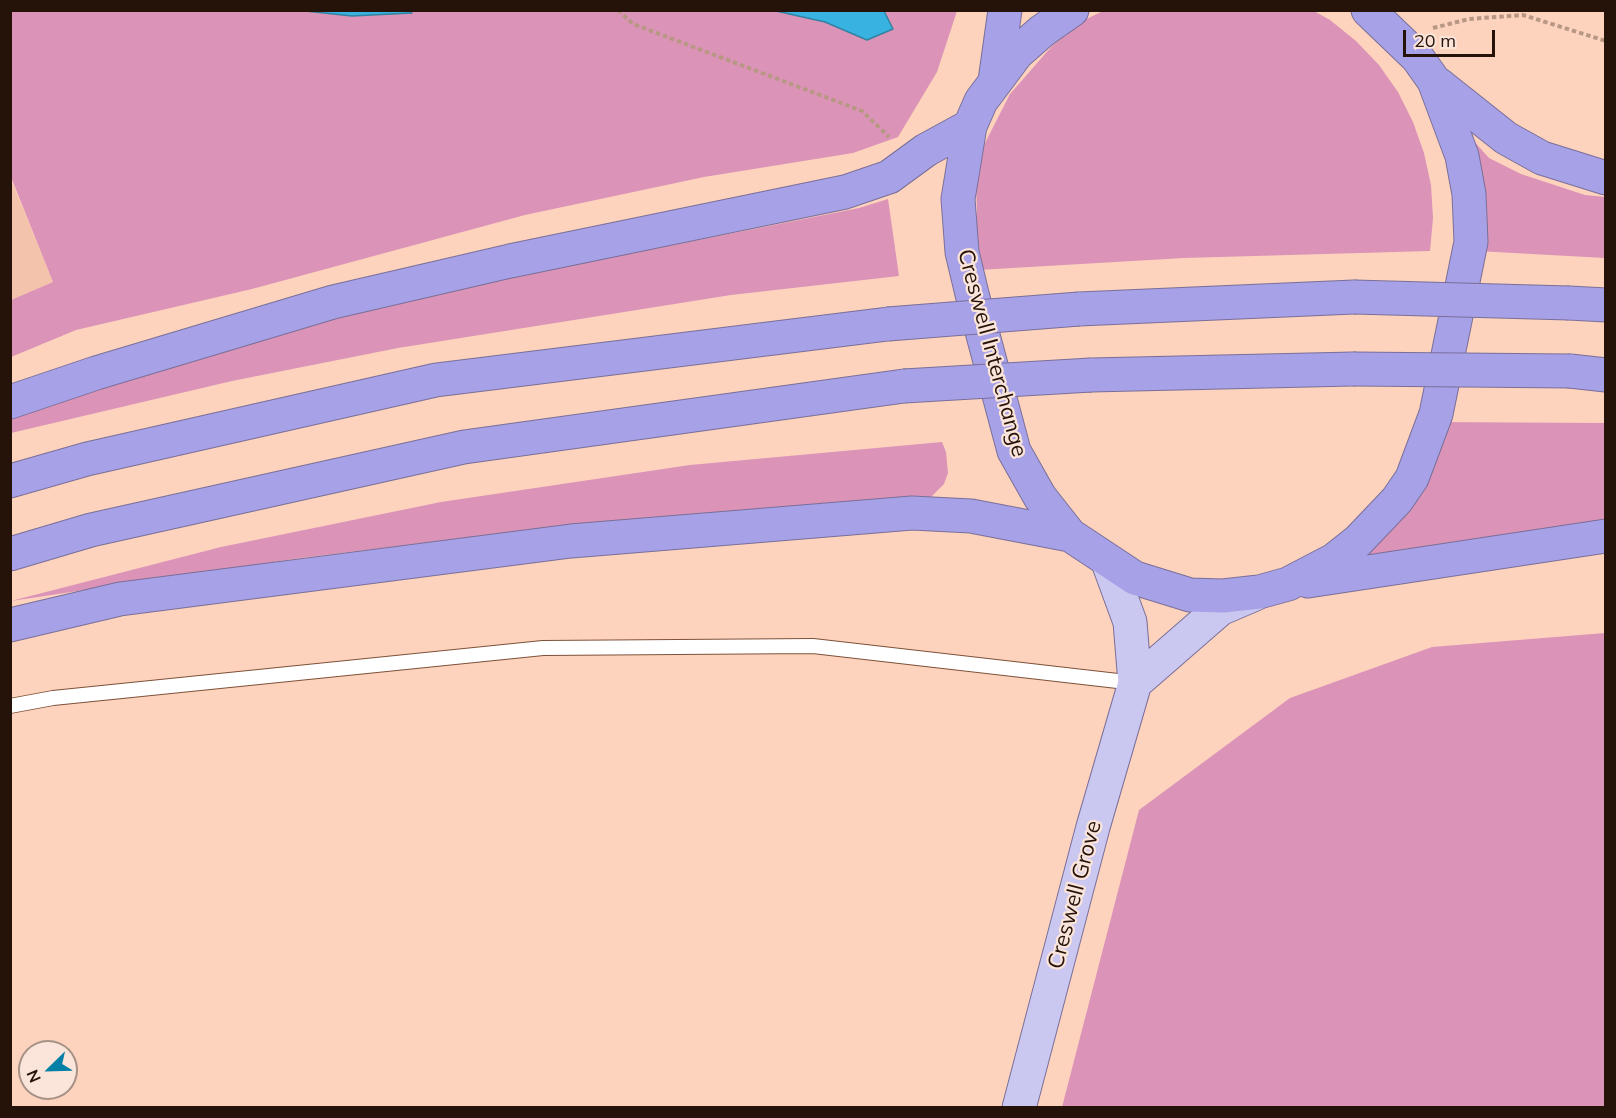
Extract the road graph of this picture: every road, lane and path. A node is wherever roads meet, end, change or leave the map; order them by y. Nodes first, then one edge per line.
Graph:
1 (618, 10) edge
2 (1005, 10) edge
3 (1072, 10) edge
4 (1378, 19) edge
5 (1605, 41) edge
6 (995, 81) junction
7 (1434, 81) junction
8 (970, 126) junction
9 (891, 142) dead end
10 (1605, 178) edge
11 (1605, 305) edge
12 (1605, 375) edge
13 (10, 402) edge
14 (10, 481) edge
15 (1070, 536) junction
16 (1605, 536) edge
17 (10, 554) edge
18 (1108, 562) junction
19 (1274, 588) junction
20 (10, 625) edge
21 (1135, 683) junction
22 (10, 706) edge
23 (1019, 1107) edge

1 - 9 path
2 - 6 highway
3 - 6 highway, Creswell Interchange
4 - 5 path
4 - 7 highway, Creswell Interchange
6 - 8 highway, Creswell Interchange
7 - 10 highway
7 - 19 highway, Creswell Interchange
8 - 13 highway
8 - 15 highway, Creswell Interchange
11 - 14 highway, bridge
12 - 17 highway, bridge
15 - 18 highway, Creswell Interchange
15 - 20 highway
16 - 19 highway
18 - 19 highway, Creswell Interchange
18 - 21 main road, Creswell Grove
19 - 21 main road
21 - 22 lane
21 - 23 main road, Creswell Grove

